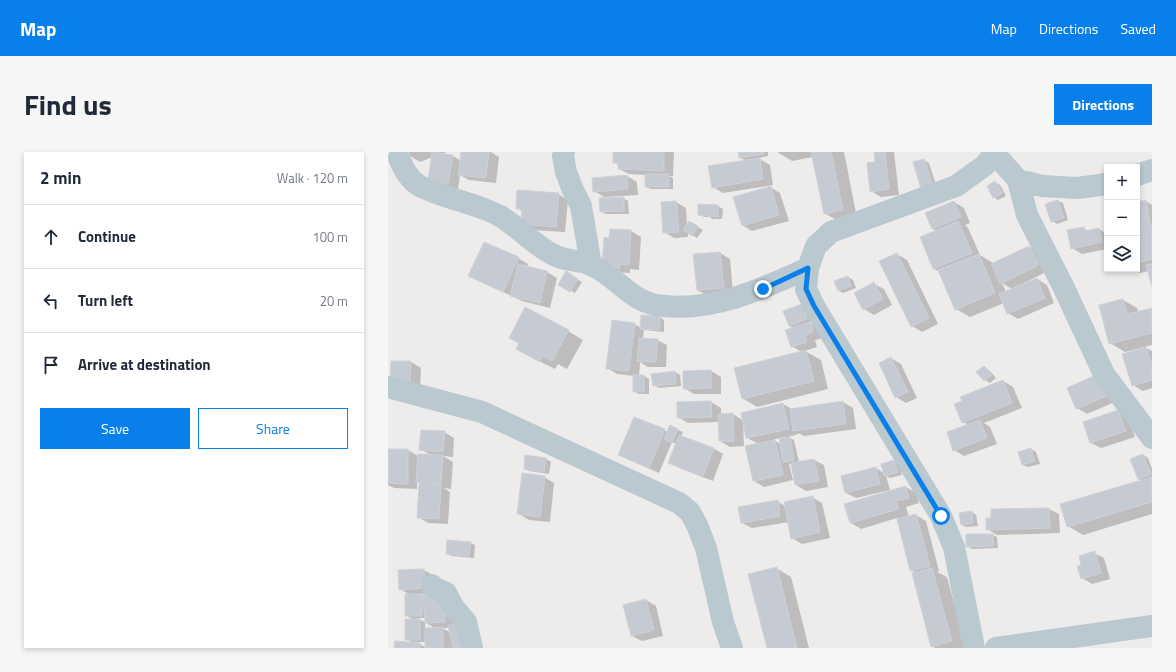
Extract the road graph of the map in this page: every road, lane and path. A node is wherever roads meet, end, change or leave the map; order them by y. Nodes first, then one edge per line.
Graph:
1 (564, 152) edge
2 (995, 153) edge
3 (399, 158) dead end
4 (1152, 170) edge
5 (1140, 174) edge
6 (1018, 180) junction
7 (1104, 184) edge
8 (591, 265) junction
9 (808, 268) junction
10 (388, 387) edge
11 (1152, 438) edge
12 (432, 585) dead end
13 (1152, 626) edge
14 (472, 648) edge
15 (732, 648) edge
16 (974, 648) edge
17 (996, 648) edge

1 - 8 street
2 - 6 street
2 - 9 street
3 - 8 street
4 - 5 street
6 - 7 street
6 - 11 street
8 - 9 street
9 - 16 street
10 - 15 street
12 - 14 street
13 - 17 street

